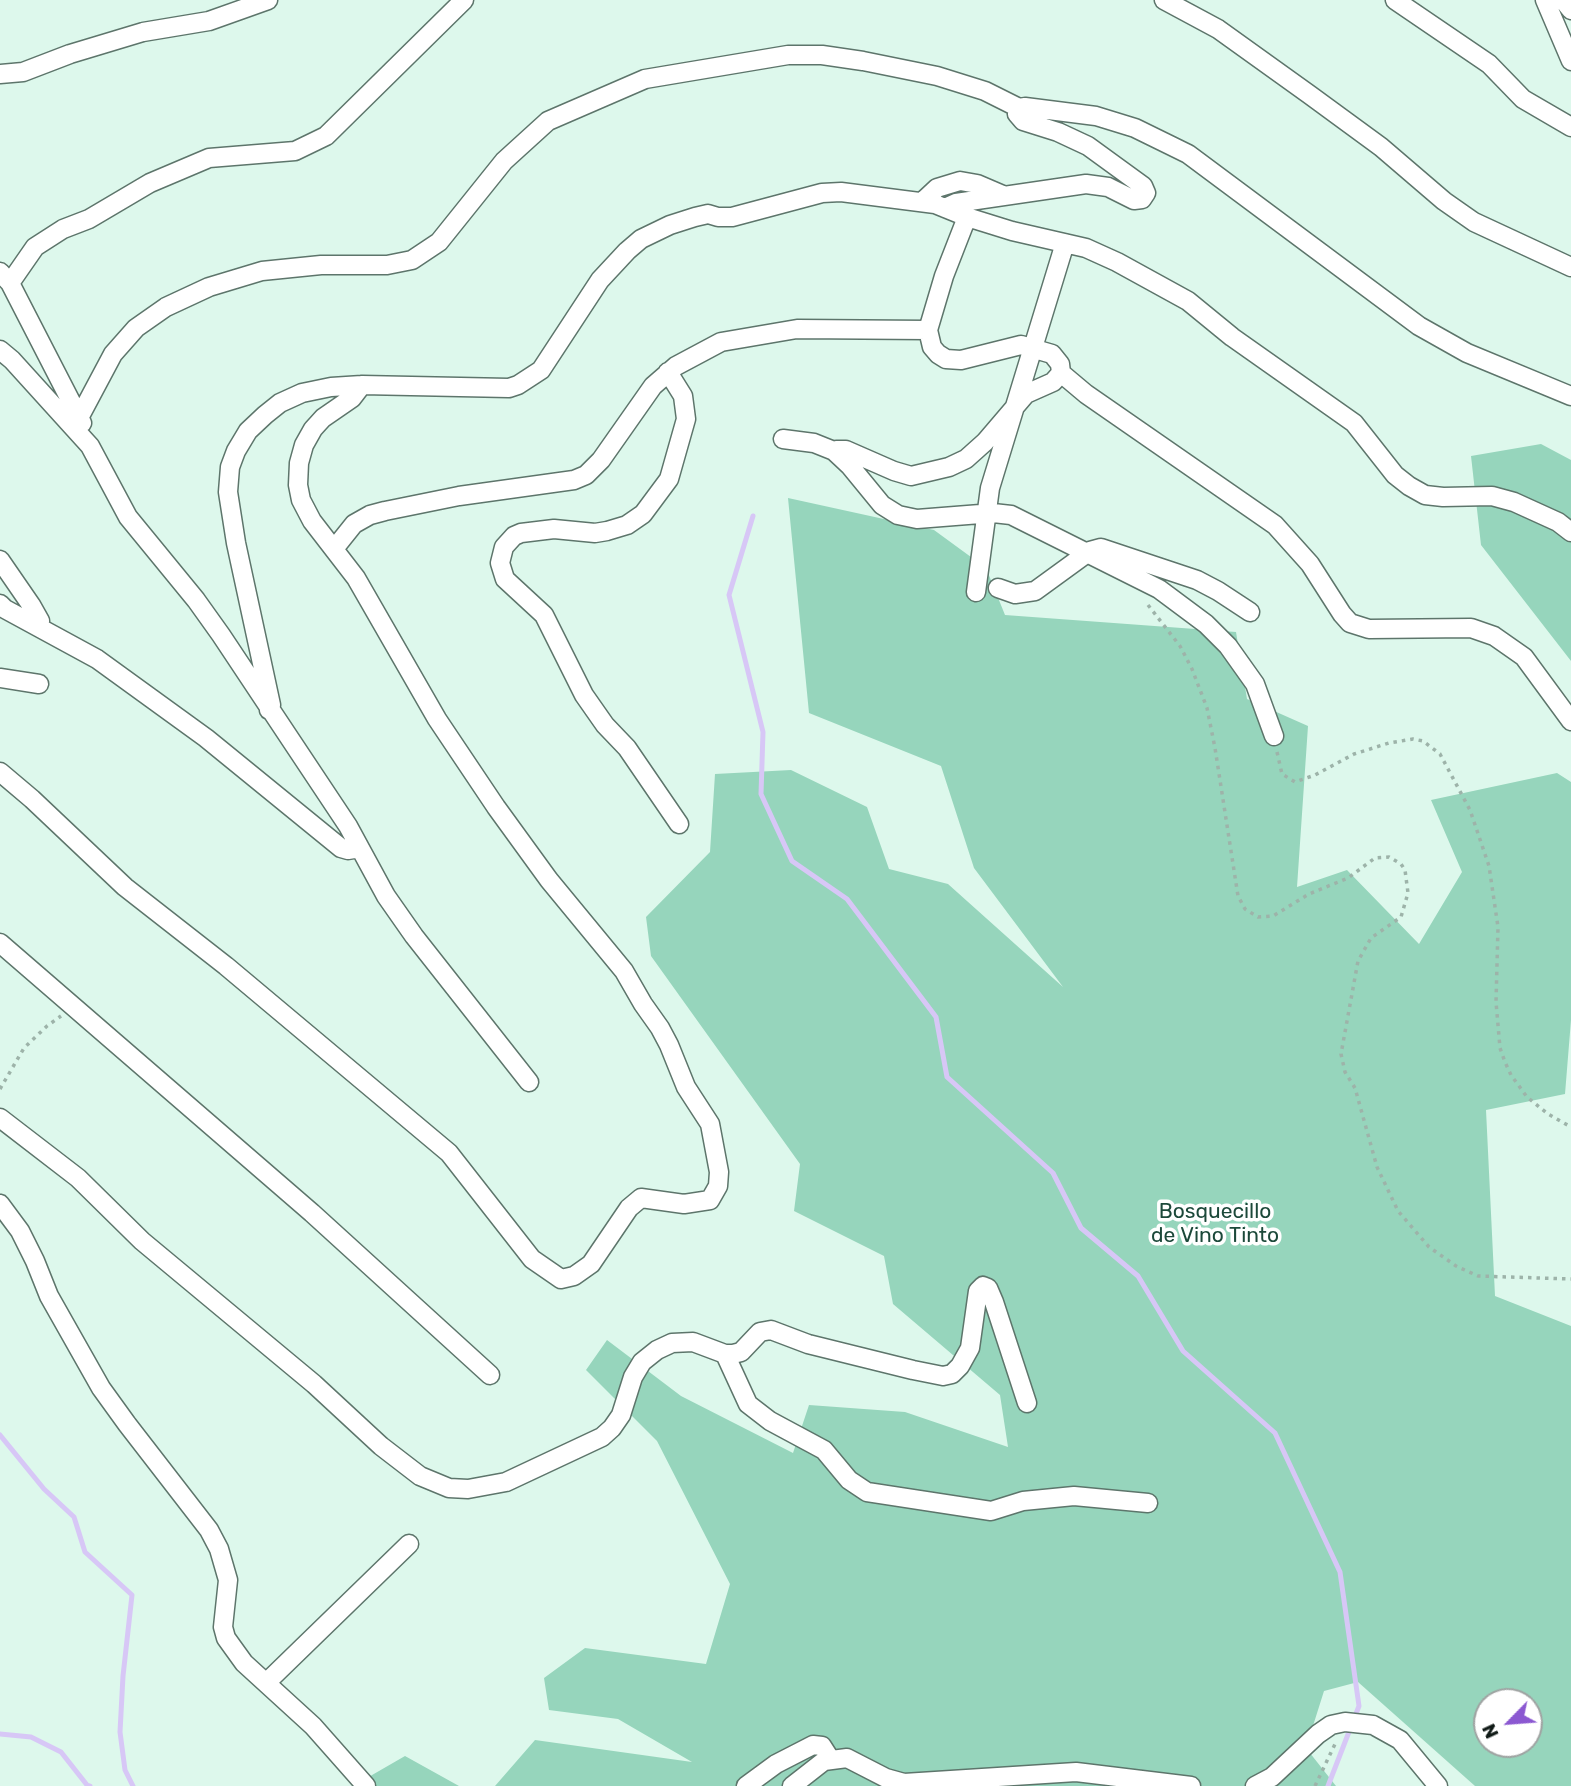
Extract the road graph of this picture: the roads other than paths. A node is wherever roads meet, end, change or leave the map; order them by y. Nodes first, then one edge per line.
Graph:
1 (268, 0) edge
2 (464, 0) edge
3 (1164, 0) edge
4 (1395, 0) edge
5 (1545, 0) edge
6 (1563, 0) edge
7 (1571, 10) edge
8 (1571, 61) edge
9 (0, 74) edge
10 (1019, 108) junction
11 (1571, 127) edge
12 (1005, 196) junction
13 (922, 202) junction
14 (944, 208) junction
15 (967, 217) junction
16 (1065, 243) junction
17 (1571, 267) edge
18 (5, 278) edge
19 (928, 330) junction
20 (1033, 347) junction
21 (0, 350) edge
22 (668, 372) junction
23 (1061, 373) junction
24 (362, 386) junction
25 (1571, 396) edge
26 (1015, 407) junction
27 (80, 416) junction
28 (782, 439) dead end
29 (90, 446) junction
30 (834, 451) junction
31 (986, 514) junction
32 (1571, 532) edge
33 (334, 549) junction
34 (1086, 554) junction
35 (0, 560) edge
36 (998, 588) dead end
37 (976, 592) dead end
38 (0, 604) edge
39 (1250, 612) dead end
40 (39, 626) junction
41 (0, 677) edge
42 (39, 684) dead end
43 (269, 710) junction
44 (1571, 721) edge
45 (1274, 736) road end
46 (0, 772) edge
47 (679, 824) dead end
48 (360, 848) junction
49 (0, 943) edge
50 (529, 1082) dead end
51 (0, 1118) edge
52 (0, 1204) edge
53 (725, 1354) junction
54 (490, 1375) dead end
55 (1027, 1403) dead end
56 (1148, 1503) dead end
57 (409, 1544) dead end
58 (267, 1682) junction
59 (831, 1759) junction
60 (366, 1786) edge
61 (746, 1786) edge
62 (792, 1786) edge
63 (1191, 1786) edge
64 (1255, 1786) edge
65 (1438, 1786) edge

1 - 9 street
2 - 18 street
3 - 17 street
4 - 11 street
5 - 8 street
6 - 7 street
10 - 12 street
10 - 25 street
10 - 27 street
12 - 13 street
12 - 14 street
13 - 14 street
13 - 24 street
14 - 15 street
15 - 16 street
15 - 19 street
16 - 20 street
16 - 32 street
18 - 27 street
19 - 20 street
19 - 22 street
20 - 23 street
20 - 26 street
21 - 29 street
22 - 33 street
22 - 47 street
23 - 26 street
23 - 44 street
24 - 33 street
24 - 43 street
26 - 30 street
26 - 31 street
27 - 29 street
28 - 30 street
29 - 43 street
30 - 31 street
31 - 34 street
31 - 37 street
33 - 46 street
34 - 36 street
34 - 39 street
34 - 45 street
35 - 40 street
38 - 40 street
40 - 48 street
41 - 42 street
43 - 48 street
48 - 50 street
49 - 54 street
51 - 53 street
52 - 58 street
53 - 55 street
53 - 56 street
57 - 58 street
58 - 60 street
59 - 61 street
59 - 62 street
59 - 63 street
64 - 65 street

